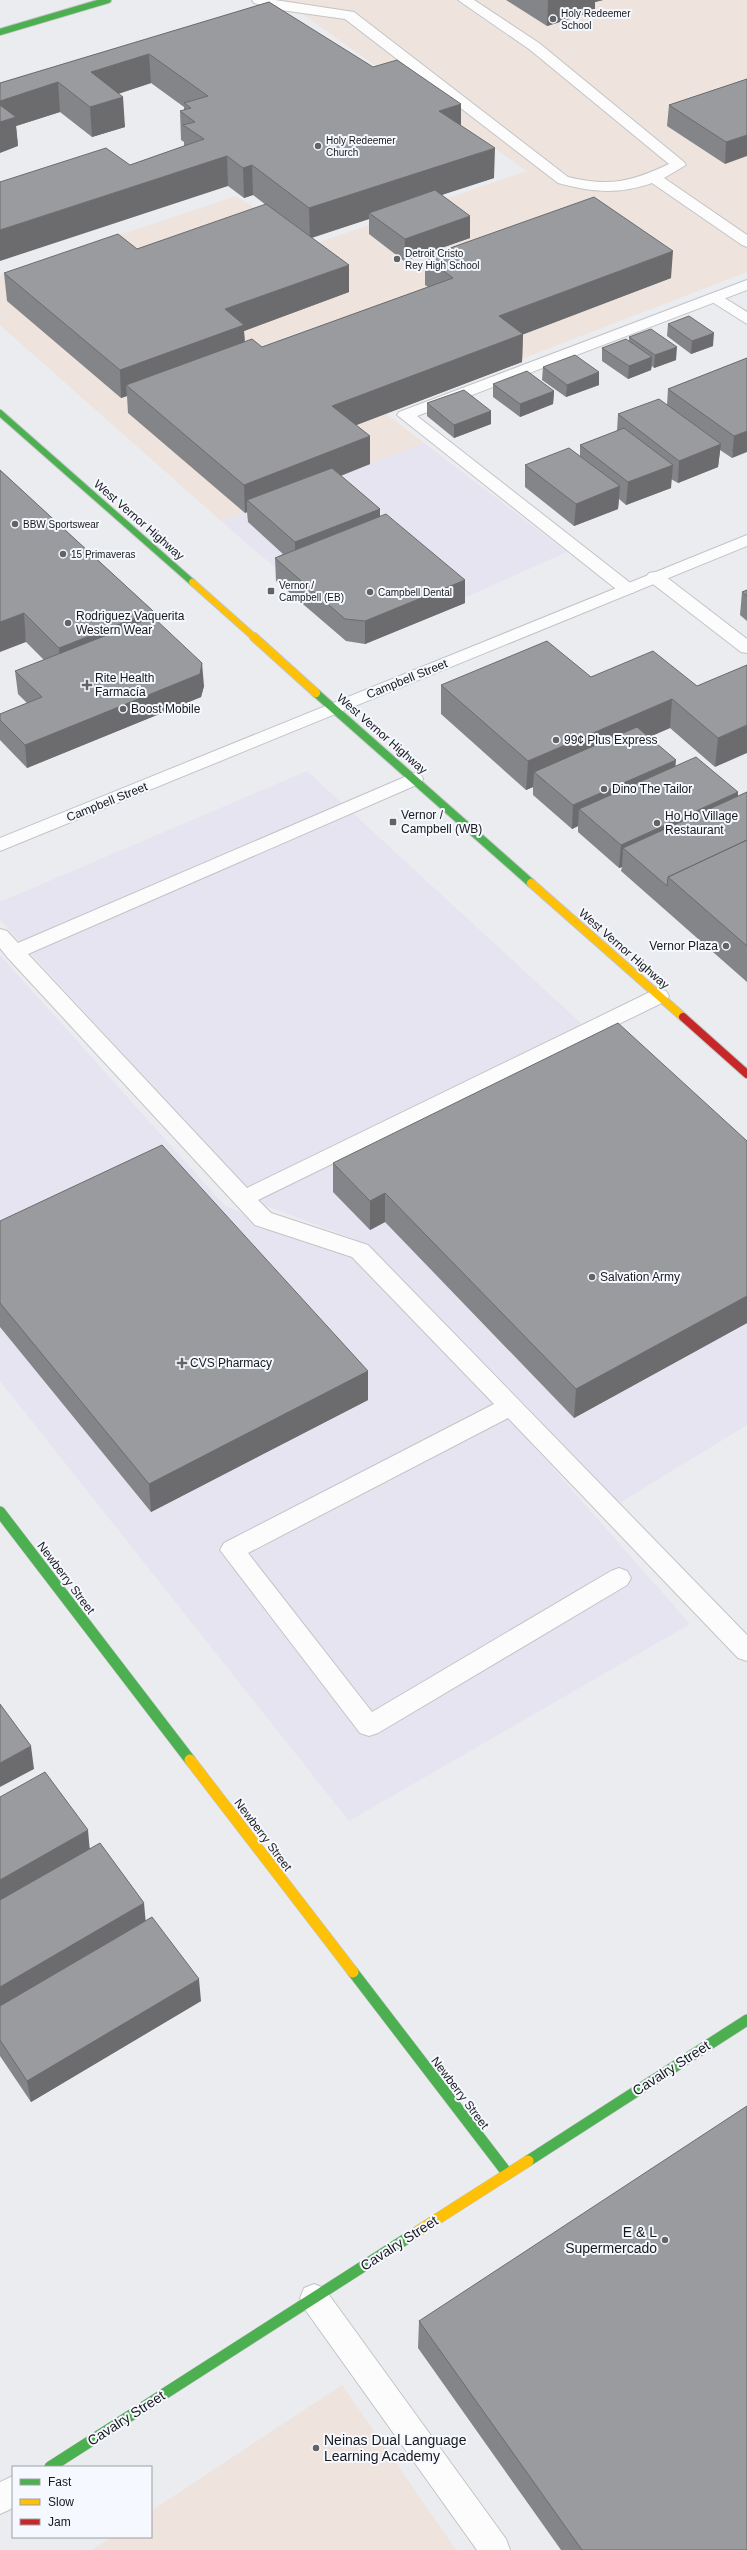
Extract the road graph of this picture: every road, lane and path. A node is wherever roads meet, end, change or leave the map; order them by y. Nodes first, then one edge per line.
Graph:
1 (108, 0) edge
2 (259, 0) edge
3 (331, 0) edge
4 (464, 0) edge
5 (318, 12) junction
6 (0, 32) edge
7 (653, 177) junction
8 (747, 242) edge
9 (747, 285) edge
10 (715, 297) junction
11 (747, 319) edge
12 (0, 413) edge
13 (747, 540) edge
14 (655, 577) junction
15 (627, 589) junction
16 (747, 648) edge
17 (336, 709) junction
18 (414, 778) junction
19 (0, 845) edge
20 (0, 936) edge
21 (14, 952) junction
22 (659, 996) junction
23 (747, 1074) edge
24 (244, 1198) junction
25 (509, 1407) junction
26 (0, 1512) edge
27 (619, 1578) dead end
28 (747, 1652) edge
29 (747, 2020) edge
30 (507, 2173) junction
31 (314, 2298) junction
32 (52, 2466) edge
33 (12, 2492) edge
34 (0, 2499) edge
35 (495, 2550) edge

1 - 6 street
2 - 5 street
3 - 5 street
4 - 7 street
5 - 7 street
7 - 8 street
9 - 10 street
10 - 11 street
10 - 15 street
12 - 17 street, West Vernor Highway
13 - 14 street, Campbell Street
14 - 15 street, Campbell Street
14 - 16 street
15 - 17 street, Campbell Street
17 - 18 street, West Vernor Highway
17 - 19 street, Campbell Street
18 - 21 street
18 - 22 street, West Vernor Highway
20 - 21 street
21 - 24 street
22 - 23 street, West Vernor Highway
22 - 24 street
24 - 25 street
25 - 27 street
25 - 28 street
26 - 30 street, Newberry Street
29 - 30 street, Cavalry Street
30 - 31 street, Cavalry Street
31 - 32 street, Cavalry Street
31 - 35 street
33 - 34 street

